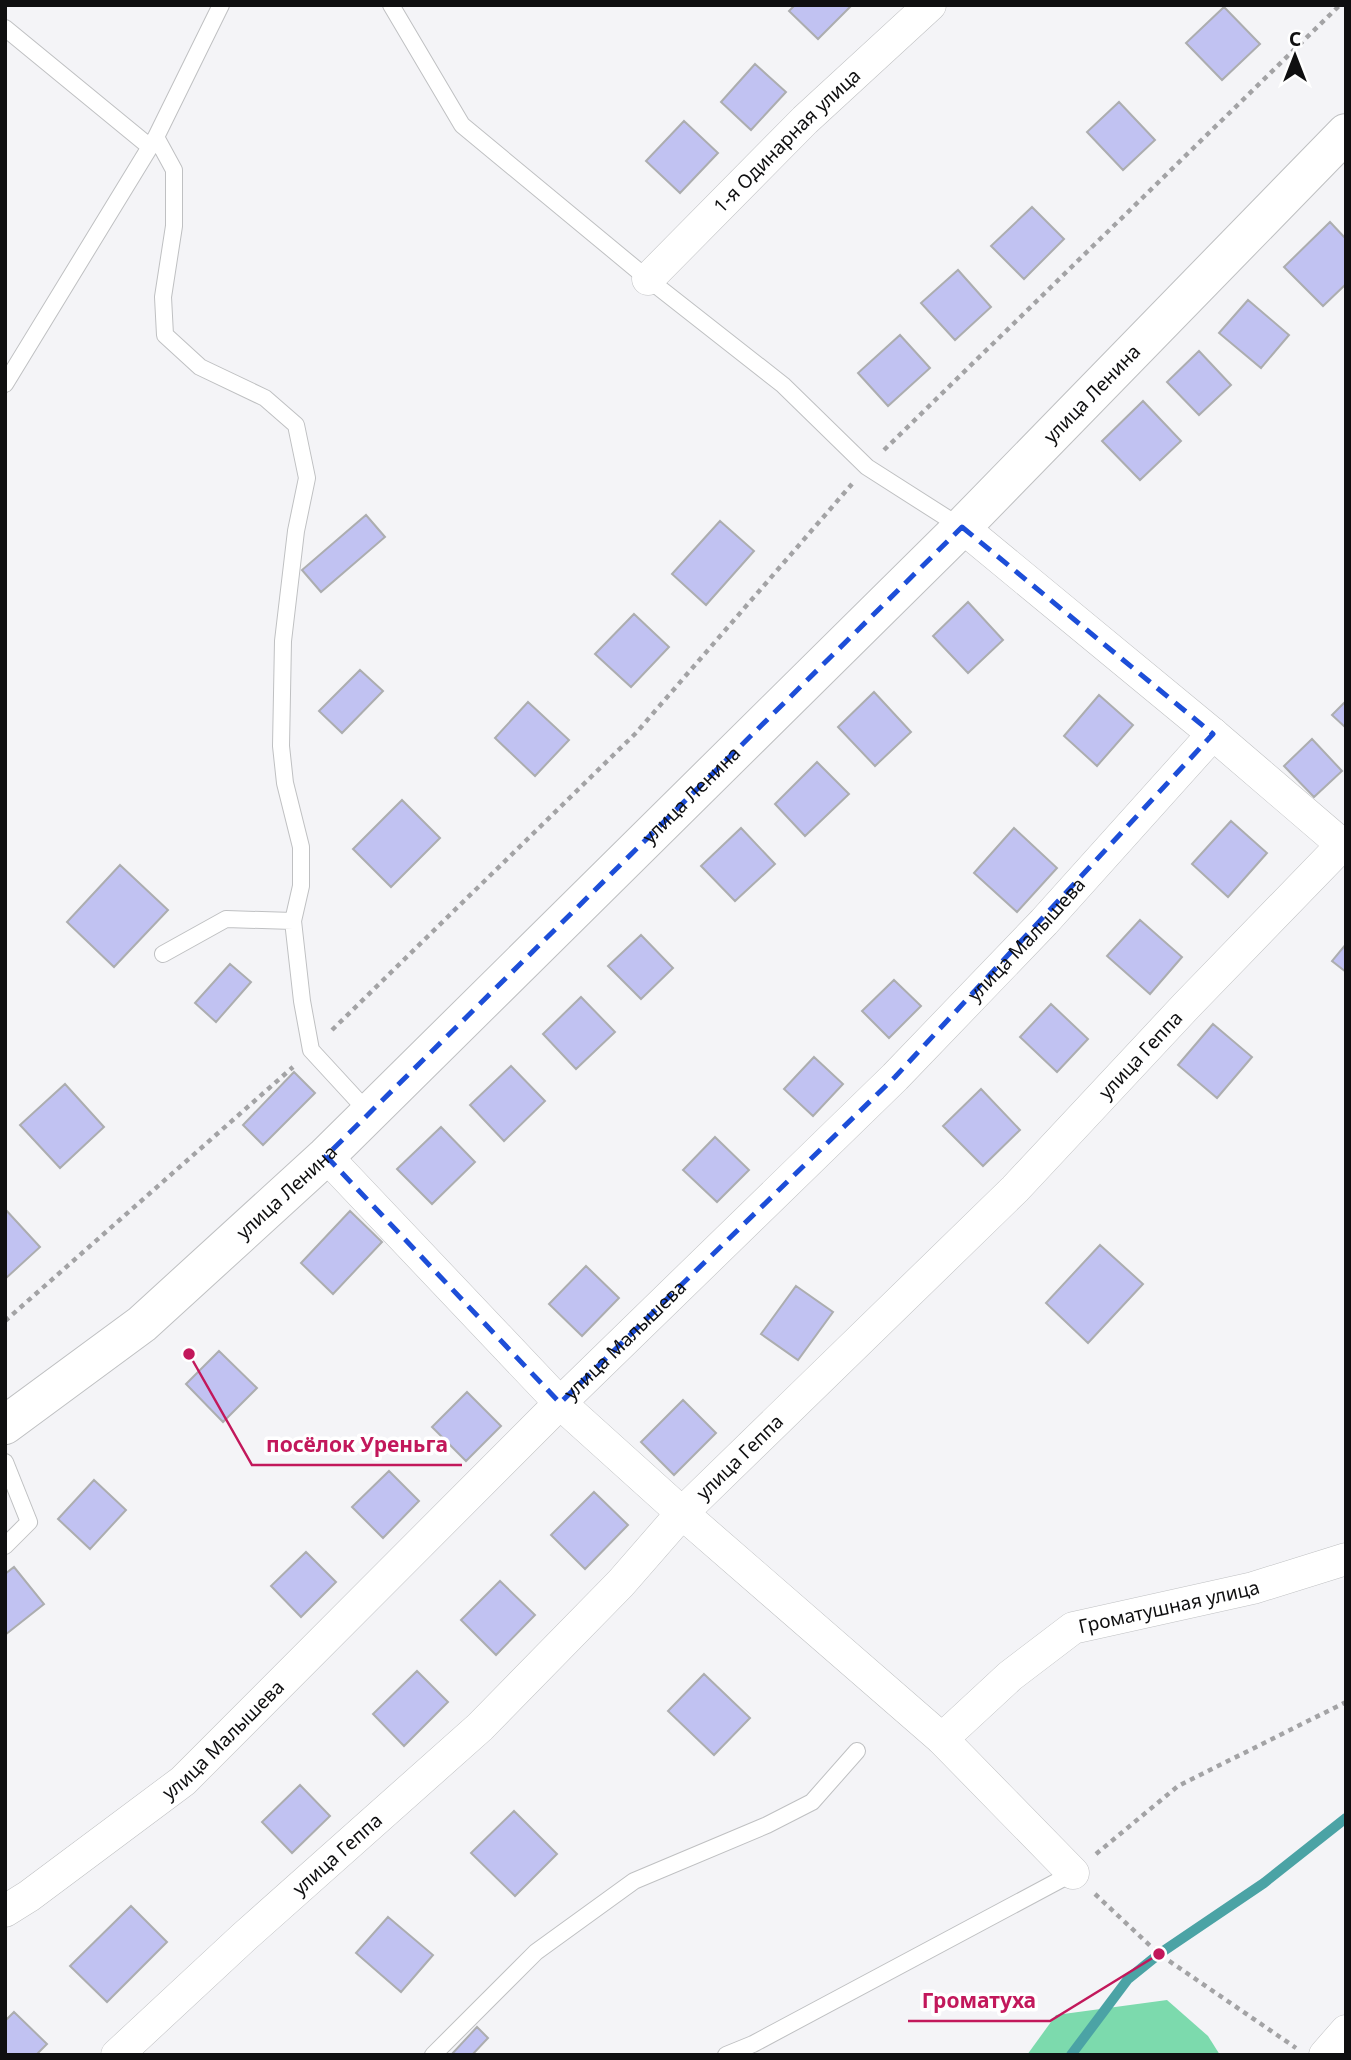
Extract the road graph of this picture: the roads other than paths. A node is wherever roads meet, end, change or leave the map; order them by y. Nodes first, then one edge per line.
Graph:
1 (221, 5) edge
2 (391, 5) edge
3 (930, 5) edge
4 (5, 28) edge
5 (1346, 133) edge
6 (153, 142) junction
7 (648, 279) junction
8 (5, 384) edge
9 (962, 527) junction
10 (1213, 734) junction
11 (1344, 844) edge
12 (293, 921) junction
13 (163, 954) dead end
14 (369, 1113) junction
15 (326, 1156) junction
16 (560, 1403) junction
17 (5, 1425) edge
18 (5, 1462) edge
19 (682, 1513) junction
20 (5, 1546) edge
21 (1346, 1559) edge
22 (942, 1738) junction
23 (857, 1751) dead end
24 (1073, 1873) joint
25 (5, 1911) edge
26 (1346, 2031) edge
27 (117, 2055) edge
28 (433, 2055) edge
29 (726, 2055) edge
30 (1325, 2055) edge

1 - 6 lane
2 - 7 lane
3 - 7 street, 1-я Одинарная улица
4 - 6 lane
5 - 9 main road, улица Ленина
6 - 8 lane
6 - 12 lane
7 - 9 lane
9 - 10 street
9 - 14 main road, улица Ленина
10 - 11 street
10 - 16 street, улица Малышева
11 - 19 street, улица Геппа
12 - 13 lane
12 - 14 lane
14 - 15 main road, улица Ленина
15 - 16 street
15 - 17 main road, улица Ленина
16 - 19 street
16 - 25 street, улица Малышева
18 - 20 lane
19 - 22 street
19 - 27 street, улица Геппа
21 - 22 street, Громатушная улица
22 - 24 street
23 - 28 lane
24 - 29 lane
26 - 30 street

